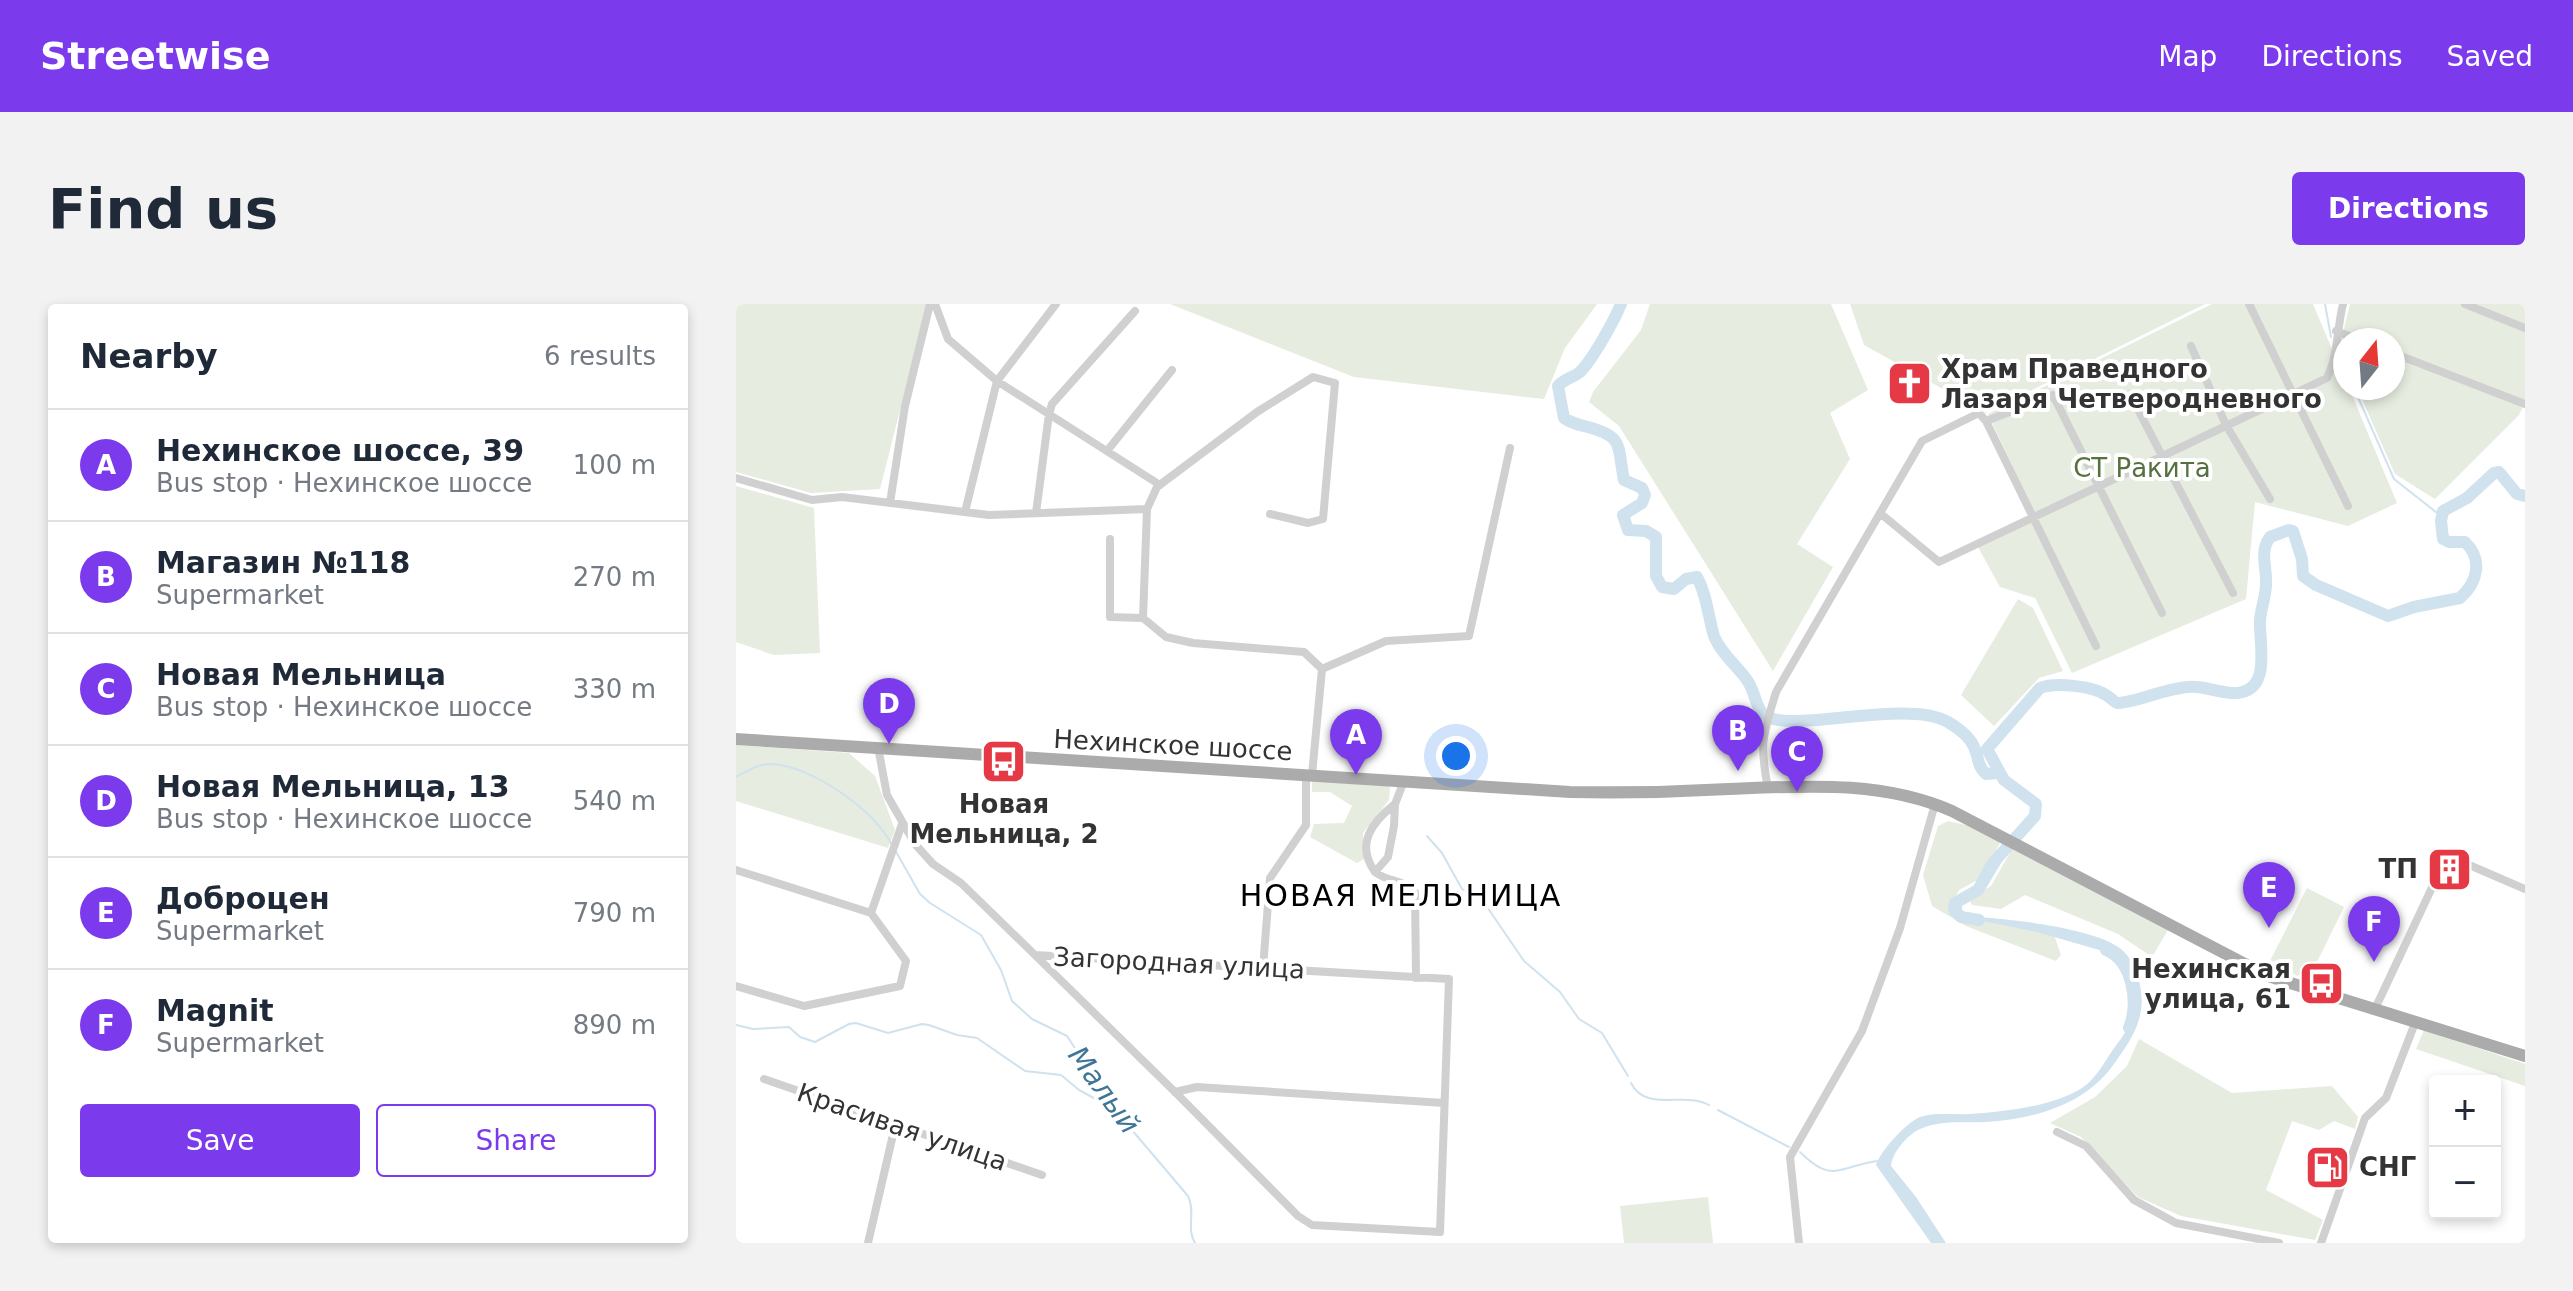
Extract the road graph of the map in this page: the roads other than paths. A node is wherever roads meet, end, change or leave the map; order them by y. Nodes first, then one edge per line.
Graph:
1 (932, 304) edge
2 (1056, 304) edge
3 (2249, 304) edge
4 (2343, 304) edge
5 (2465, 304) edge
6 (1135, 311) dead end
7 (2337, 328) edge
8 (2525, 328) edge
9 (2191, 346) dead end
10 (2405, 358) edge
11 (2333, 365) edge
12 (1172, 370) dead end
13 (997, 381) junction
14 (2130, 394) dead end
15 (2292, 394) junction
16 (2525, 404) edge
17 (1049, 414) junction
18 (1986, 421) junction
19 (2226, 425) junction
20 (1510, 448) dead end
21 (1107, 451) junction
22 (2162, 456) junction
23 (736, 478) edge
24 (1160, 485) junction
25 (2097, 486) junction
26 (2270, 499) dead end
27 (890, 503) junction
28 (2348, 506) dead end
29 (1147, 509) junction
30 (965, 512) junction
31 (1036, 513) junction
32 (1880, 513) junction
33 (1270, 514) dead end
34 (2032, 517) junction
35 (1110, 539) dead end
36 (2233, 593) dead end
37 (2162, 613) dead end
38 (1143, 618) junction
39 (2096, 646) dead end
40 (1322, 669) junction
41 (736, 739) edge
42 (878, 747) junction
43 (1309, 775) junction
44 (1404, 781) junction
45 (1768, 788) junction
46 (1395, 804) junction
47 (1935, 804) junction
48 (902, 824) junction
49 (736, 870) edge
50 (1375, 872) junction
51 (2525, 889) edge
52 (871, 913) junction
53 (1035, 955) junction
54 (1263, 968) junction
55 (1416, 978) junction
56 (736, 986) edge
57 (2374, 1011) junction
58 (2415, 1023) junction
59 (2525, 1056) edge
60 (764, 1079) dead end
61 (1175, 1092) junction
62 (1444, 1103) junction
63 (895, 1126) junction
64 (2057, 1132) dead end
65 (1042, 1175) dead end
66 (868, 1243) edge
67 (1799, 1243) edge
68 (2279, 1243) edge
69 (2321, 1243) edge

1 - 13 street
1 - 27 street
2 - 13 street
3 - 15 street
4 - 7 street
5 - 8 street
6 - 17 street
9 - 19 street
10 - 16 street
11 - 15 street
12 - 21 street
13 - 17 street
13 - 30 street
14 - 22 street
15 - 19 street
15 - 28 street
17 - 21 street
17 - 31 street
18 - 25 street
18 - 32 street
18 - 34 street
19 - 22 street
19 - 26 street
20 - 40 street
21 - 24 street
22 - 25 street
22 - 36 street
23 - 27 street
24 - 29 street
24 - 33 street
25 - 34 street
25 - 37 street
27 - 30 street
29 - 31 street
29 - 38 street
30 - 31 street
32 - 34 street
32 - 45 street
34 - 39 street
35 - 38 street
38 - 40 street
40 - 43 street
41 - 42 main road, Нехинское шоссе
42 - 43 main road, Нехинское шоссе
42 - 48 street, Загородная улица
43 - 44 main road, Нехинское шоссе
43 - 54 street
44 - 45 main road, Нехинское шоссе
44 - 46 street
45 - 47 main road, Нехинское шоссе
46 - 50 street
46 - 50 street
47 - 57 main road, Нехинское шоссе
47 - 67 street
48 - 52 street
48 - 53 street, Загородная улица
49 - 52 street
50 - 55 street
51 - 57 street
52 - 56 street
53 - 54 street, Загородная улица
53 - 61 street
54 - 55 street, Загородная улица
55 - 62 street, Загородная улица
57 - 58 main road, Нехинское шоссе
58 - 59 main road, Нехинское шоссе
58 - 69 street
60 - 63 street, Красивая улица
61 - 62 street
61 - 62 street
63 - 65 street, Красивая улица
63 - 66 street
64 - 68 street

